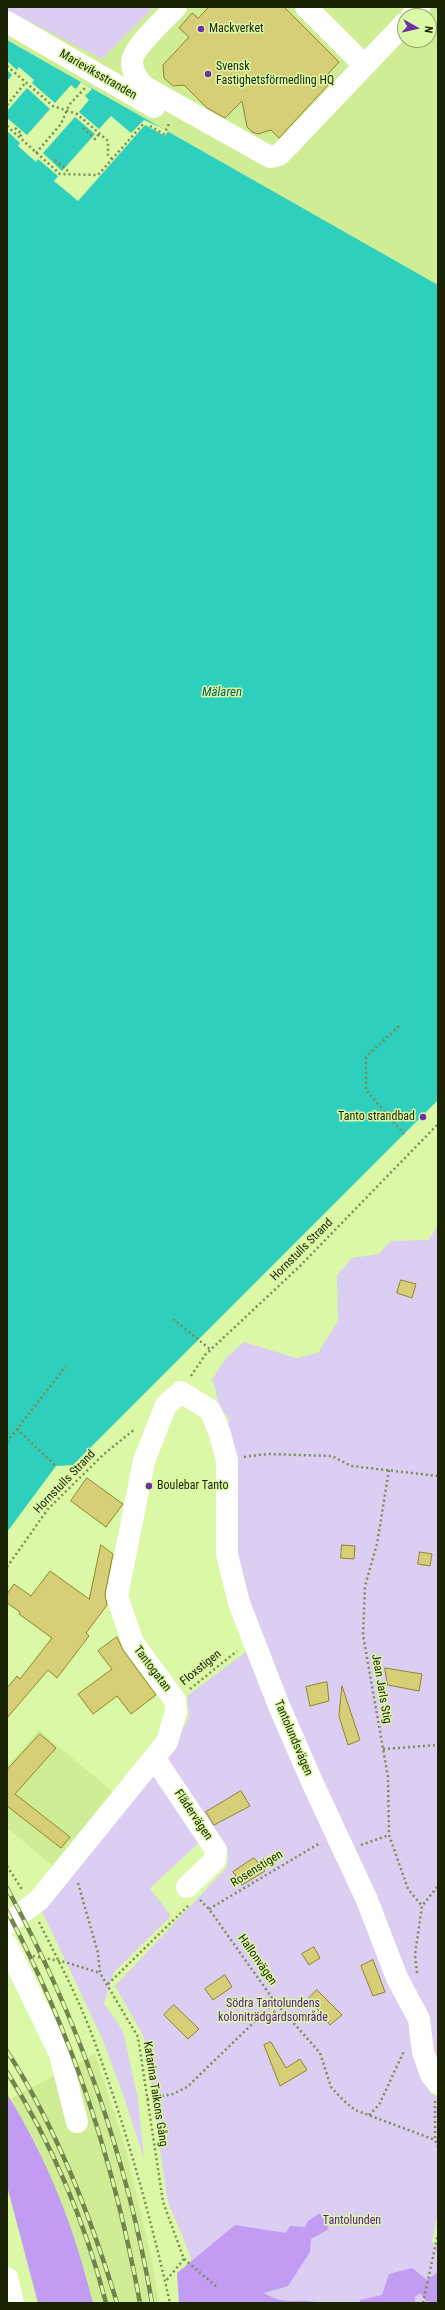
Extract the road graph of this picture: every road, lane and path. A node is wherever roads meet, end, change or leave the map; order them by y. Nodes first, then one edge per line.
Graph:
1 (176, 7) edge
2 (306, 7) edge
3 (7, 22) edge
4 (397, 31) edge
5 (364, 64) junction
6 (7, 66) edge
7 (26, 82) junction
8 (76, 98) dead end
9 (7, 105) edge
10 (67, 111) junction
11 (182, 122) joint
12 (7, 126) edge
13 (15, 128) dead end
14 (83, 128) dead end
15 (99, 134) junction
16 (19, 137) junction
17 (36, 153) junction
18 (112, 159) junction
19 (55, 160) dead end
20 (67, 174) junction
21 (399, 1026) dead end
22 (438, 1124) edge
23 (404, 1134) dead end
24 (173, 1319) dead end
25 (211, 1350) junction
26 (66, 1366) dead end
27 (174, 1398) junction
28 (141, 1424) dead end
29 (17, 1429) junction
30 (7, 1442) edge
31 (239, 1458) dead end
32 (56, 1466) dead end
33 (389, 1470) junction
34 (438, 1476) edge
35 (7, 1567) edge
36 (238, 1650) dead end
37 (175, 1700) junction
38 (438, 1745) edge
39 (383, 1749) junction
40 (155, 1759) junction
41 (389, 1835) junction
42 (314, 1845) dead end
43 (359, 1845) dead end
44 (7, 1866) edge
45 (64, 1869) junction
46 (438, 1886) edge
47 (192, 1892) junction
48 (26, 1896) dead end
49 (422, 1906) junction
50 (209, 1909) junction
51 (37, 1917) dead end
52 (7, 1924) edge
53 (7, 1945) edge
54 (29, 1955) dead end
55 (100, 1973) junction
56 (417, 1978) dead end
57 (108, 1984) junction
58 (275, 2002) junction
59 (420, 2032) junction
60 (438, 2083) edge
61 (438, 2096) edge
62 (147, 2100) junction
63 (369, 2115) junction
64 (77, 2122) dead end
65 (435, 2140) junction
66 (438, 2147) edge
67 (438, 2234) edge
68 (184, 2259) junction
69 (7, 2278) edge
70 (165, 2282) junction
71 (218, 2287) dead end
72 (13, 2303) edge
73 (170, 2303) edge
74 (423, 2303) edge

1 - 5 street
2 - 5 street
3 - 11 street, Marieviksstranden
4 - 5 street
6 - 7 path
7 - 9 path
7 - 10 path
8 - 10 path
10 - 15 path
10 - 17 path
11 - 18 path
12 - 16 path
13 - 16 path
14 - 15 path
15 - 18 path
16 - 17 path
17 - 20 path
18 - 20 path
19 - 20 path
21 - 23 path
22 - 25 path, Hornstulls Strand
24 - 25 path
25 - 27 path, Hornstulls Strand
26 - 29 path
27 - 37 street, Tantogatan
27 - 59 street, Tantolundsvägen
28 - 35 path, Hornstulls Strand
29 - 30 path
29 - 32 path
31 - 33 path
33 - 34 path
33 - 39 path, Jean Jarls Stig
36 - 37 path, Floxstigen
37 - 40 street, Tantogatan
38 - 39 path
39 - 41 path, Jean Jarls Stig
40 - 45 street, Tantogatan
40 - 47 street, Flädervägen
41 - 43 path
41 - 49 path, Jean Jarls Stig
42 - 50 path, Rosenstigen
44 - 48 path
45 - 52 street, Tantogatan
45 - 55 path
46 - 49 path
47 - 50 path, Hallonvägen
47 - 57 path
49 - 56 path
50 - 58 path, Hallonvägen
51 - 70 path
53 - 64 street
54 - 55 path
55 - 57 path, Katarina Taikons Gång
57 - 62 path, Katarina Taikons Gång
58 - 62 path
58 - 63 path, Hallonvägen
59 - 60 street, Tantolundsvägen
59 - 63 path
61 - 65 path
62 - 68 path, Katarina Taikons Gång
63 - 65 path, Hallonvägen
65 - 66 path
67 - 74 path
68 - 70 path
68 - 71 path
69 - 72 street
70 - 73 path

